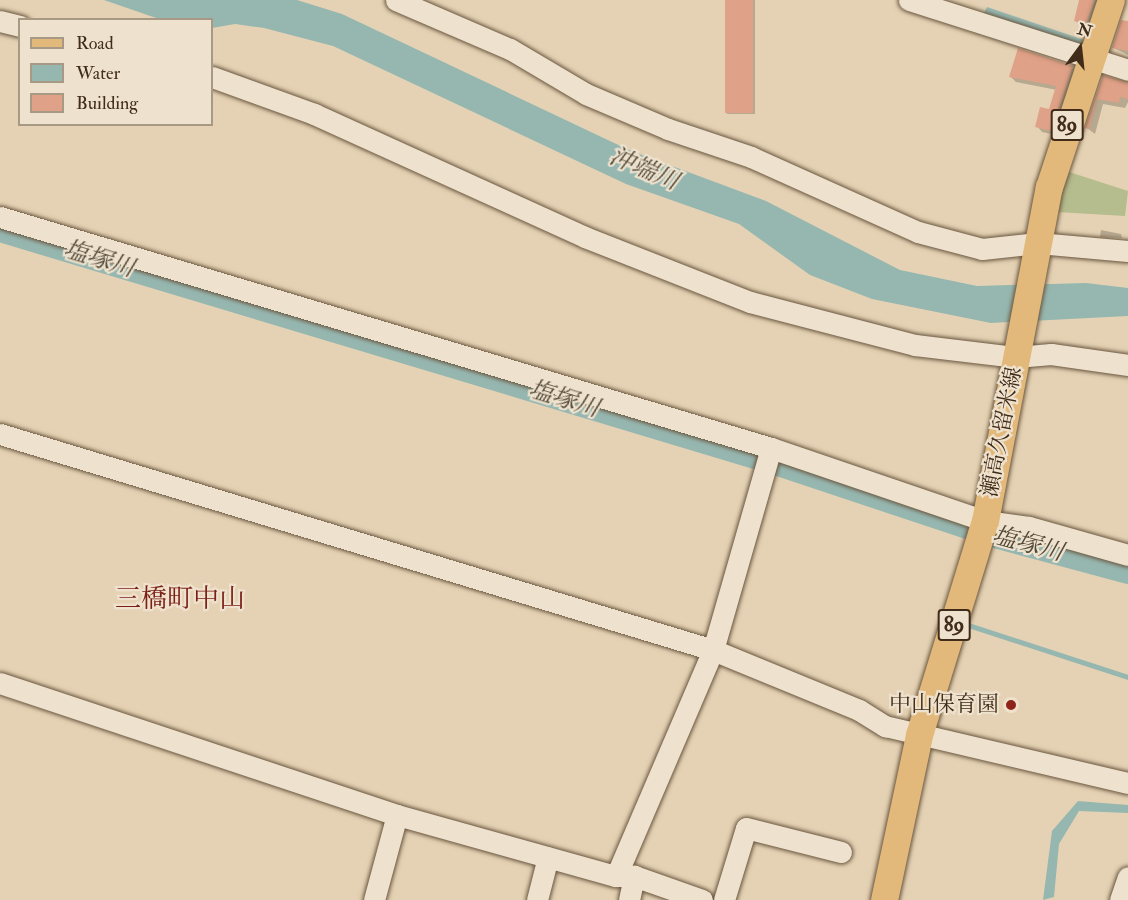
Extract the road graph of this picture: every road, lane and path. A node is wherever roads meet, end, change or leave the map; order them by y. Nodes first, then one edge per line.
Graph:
1 (396, 0) edge
2 (909, 0) edge
3 (1112, 0) edge
4 (978, 10) edge
5 (0, 21) edge
6 (18, 26) edge
7 (1092, 56) junction
8 (1128, 70) edge
9 (213, 77) edge
10 (0, 217) edge
11 (1037, 249) junction
12 (1128, 251) edge
13 (1017, 353) junction
14 (1128, 365) edge
15 (0, 434) edge
16 (771, 448) junction
17 (985, 522) junction
18 (1128, 555) edge
19 (713, 650) junction
20 (0, 682) edge
21 (919, 735) junction
22 (1128, 783) edge
23 (397, 815) junction
24 (842, 852) dead end
25 (548, 857) junction
26 (625, 876) junction
27 (1128, 877) edge
28 (374, 900) edge
29 (537, 900) edge
30 (629, 900) edge
31 (702, 900) edge
32 (724, 900) edge
33 (884, 900) edge
34 (1120, 900) edge

1 - 11 street
2 - 4 street
3 - 7 main road, 瀬高久留米線 / 89
4 - 7 street
5 - 6 street
7 - 8 street
7 - 11 main road, 瀬高久留米線 / 89
9 - 13 street
10 - 16 street
11 - 12 street
11 - 13 main road, 瀬高久留米線 / 89
13 - 14 street
13 - 17 main road, 瀬高久留米線 / 89
15 - 19 street
16 - 17 street
16 - 19 street
17 - 18 street
17 - 21 main road, 瀬高久留米線 / 89
19 - 21 street
19 - 26 street
20 - 23 street
21 - 22 street
21 - 33 main road, 瀬高久留米線 / 89
23 - 25 street
23 - 28 street
24 - 32 street
25 - 26 street
25 - 29 street
26 - 30 street
26 - 31 street
27 - 34 street

